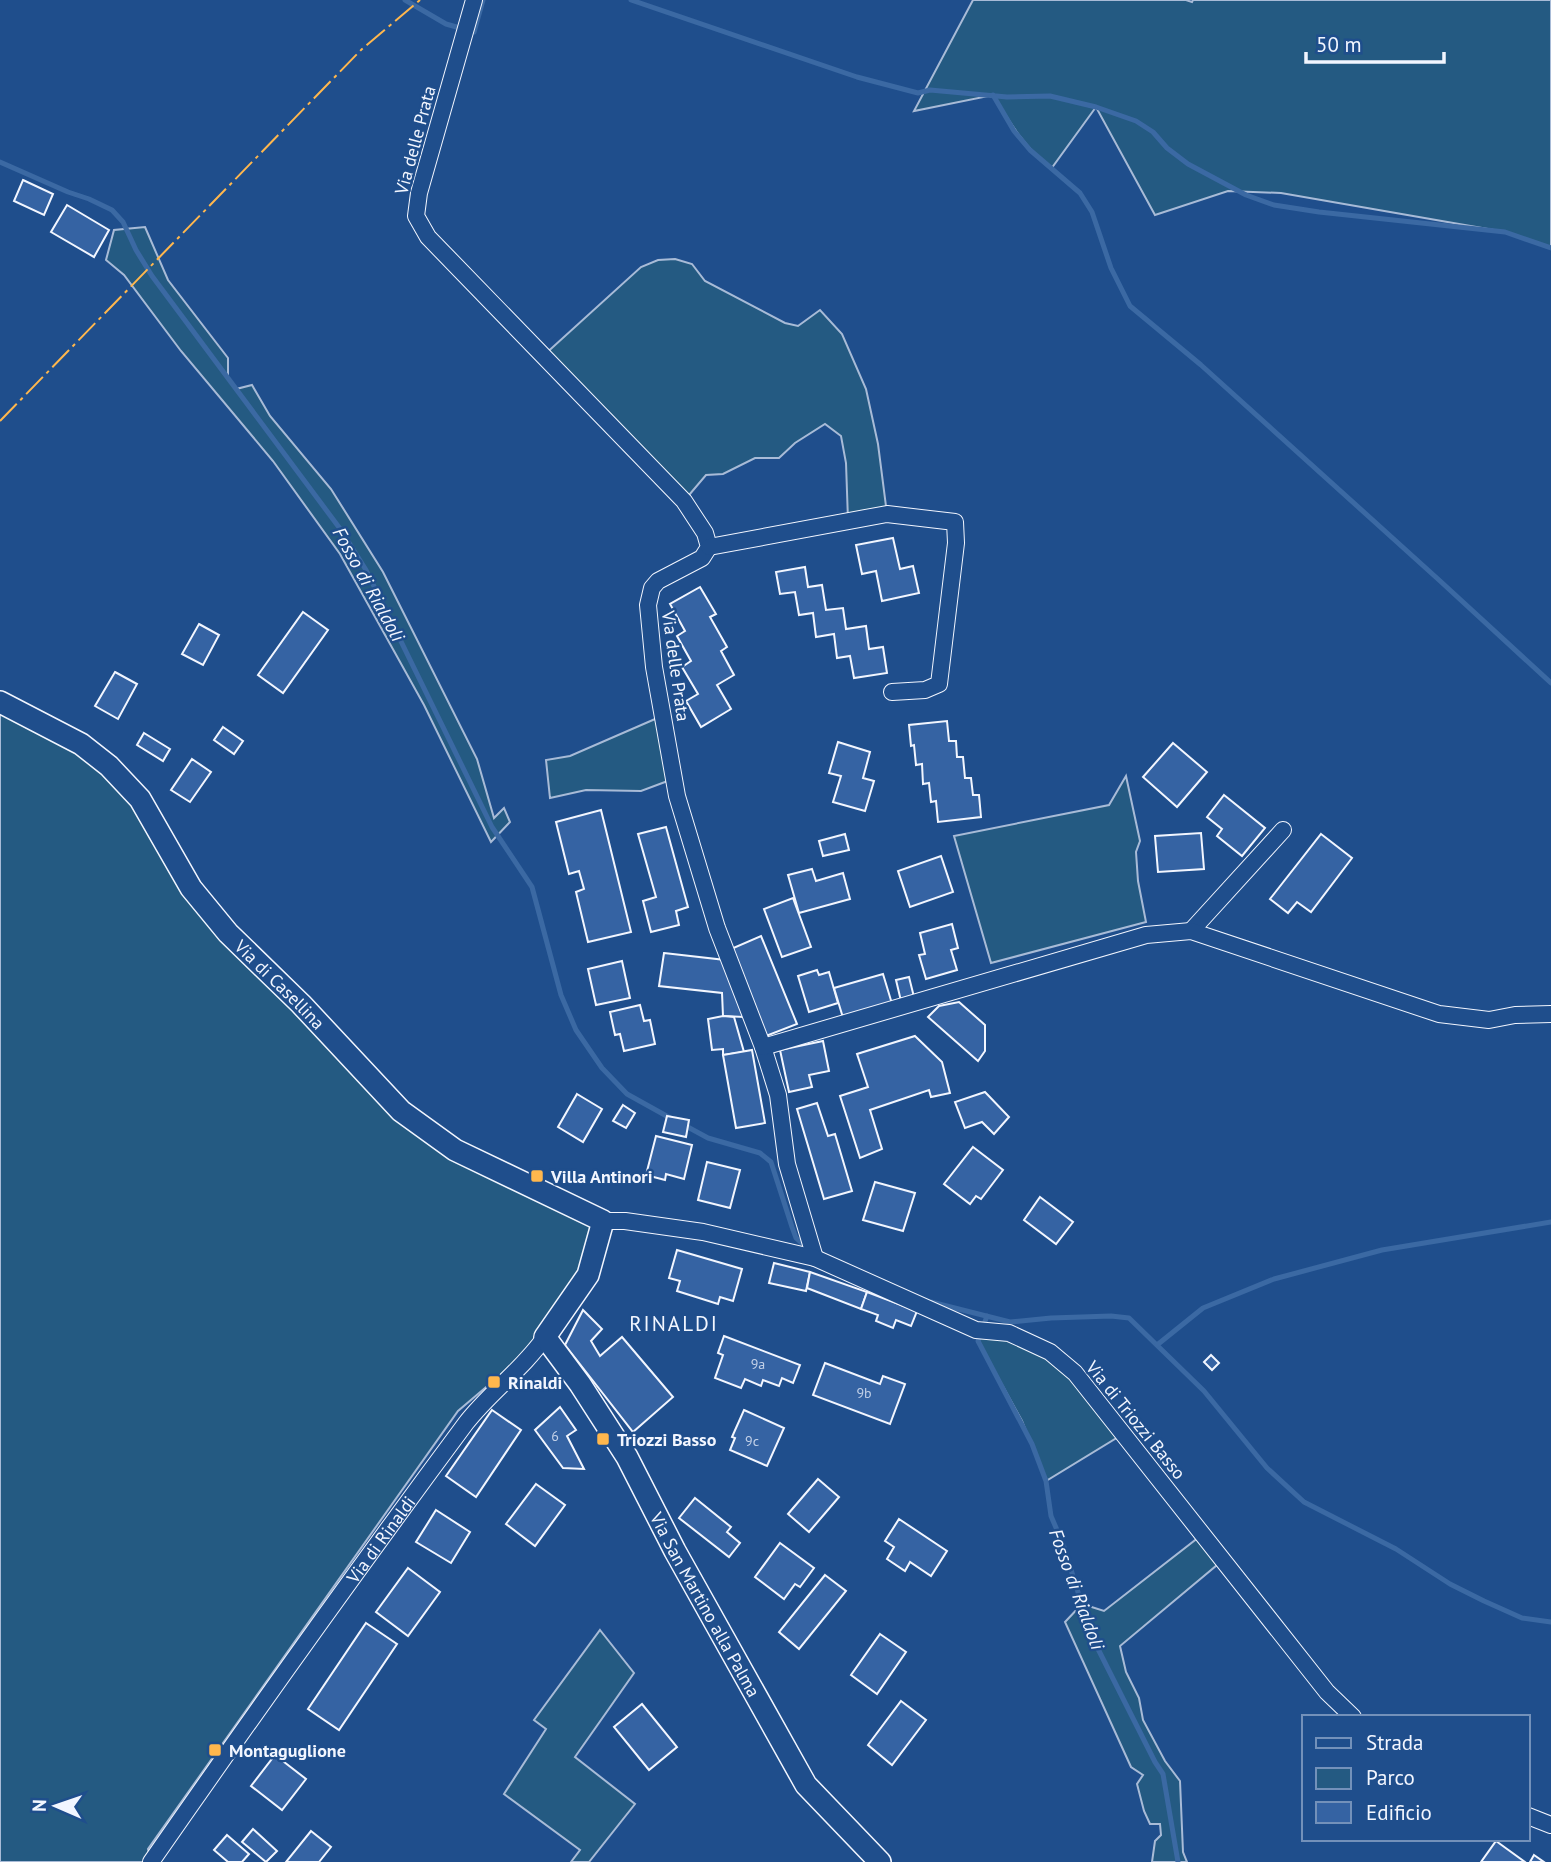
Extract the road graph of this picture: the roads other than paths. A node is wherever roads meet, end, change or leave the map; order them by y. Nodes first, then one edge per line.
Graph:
1 (474, 0) edge
2 (709, 547) junction
3 (892, 692) dead end
4 (0, 702) edge
5 (1283, 830) dead end
6 (1191, 931) junction
7 (1551, 1014) edge
8 (763, 1047) junction
9 (603, 1221) junction
10 (815, 1258) junction
11 (545, 1337) junction
12 (1351, 1715) edge
13 (1530, 1817) edge
14 (1551, 1825) edge
15 (151, 1862) edge
16 (880, 1862) edge

1 - 2 street, Via delle Prata
2 - 3 street
2 - 8 street, Via delle Prata
4 - 9 street, Via di Casellina
5 - 6 street
6 - 7 street
6 - 8 street
8 - 10 street, Via delle Prata
9 - 10 street, Via di Triozzi Basso
9 - 11 street, Via di Rinaldi
10 - 12 street, Via di Triozzi Basso
11 - 15 street, Via di Rinaldi
11 - 16 street, Via San Martino alla Palma
13 - 14 street

